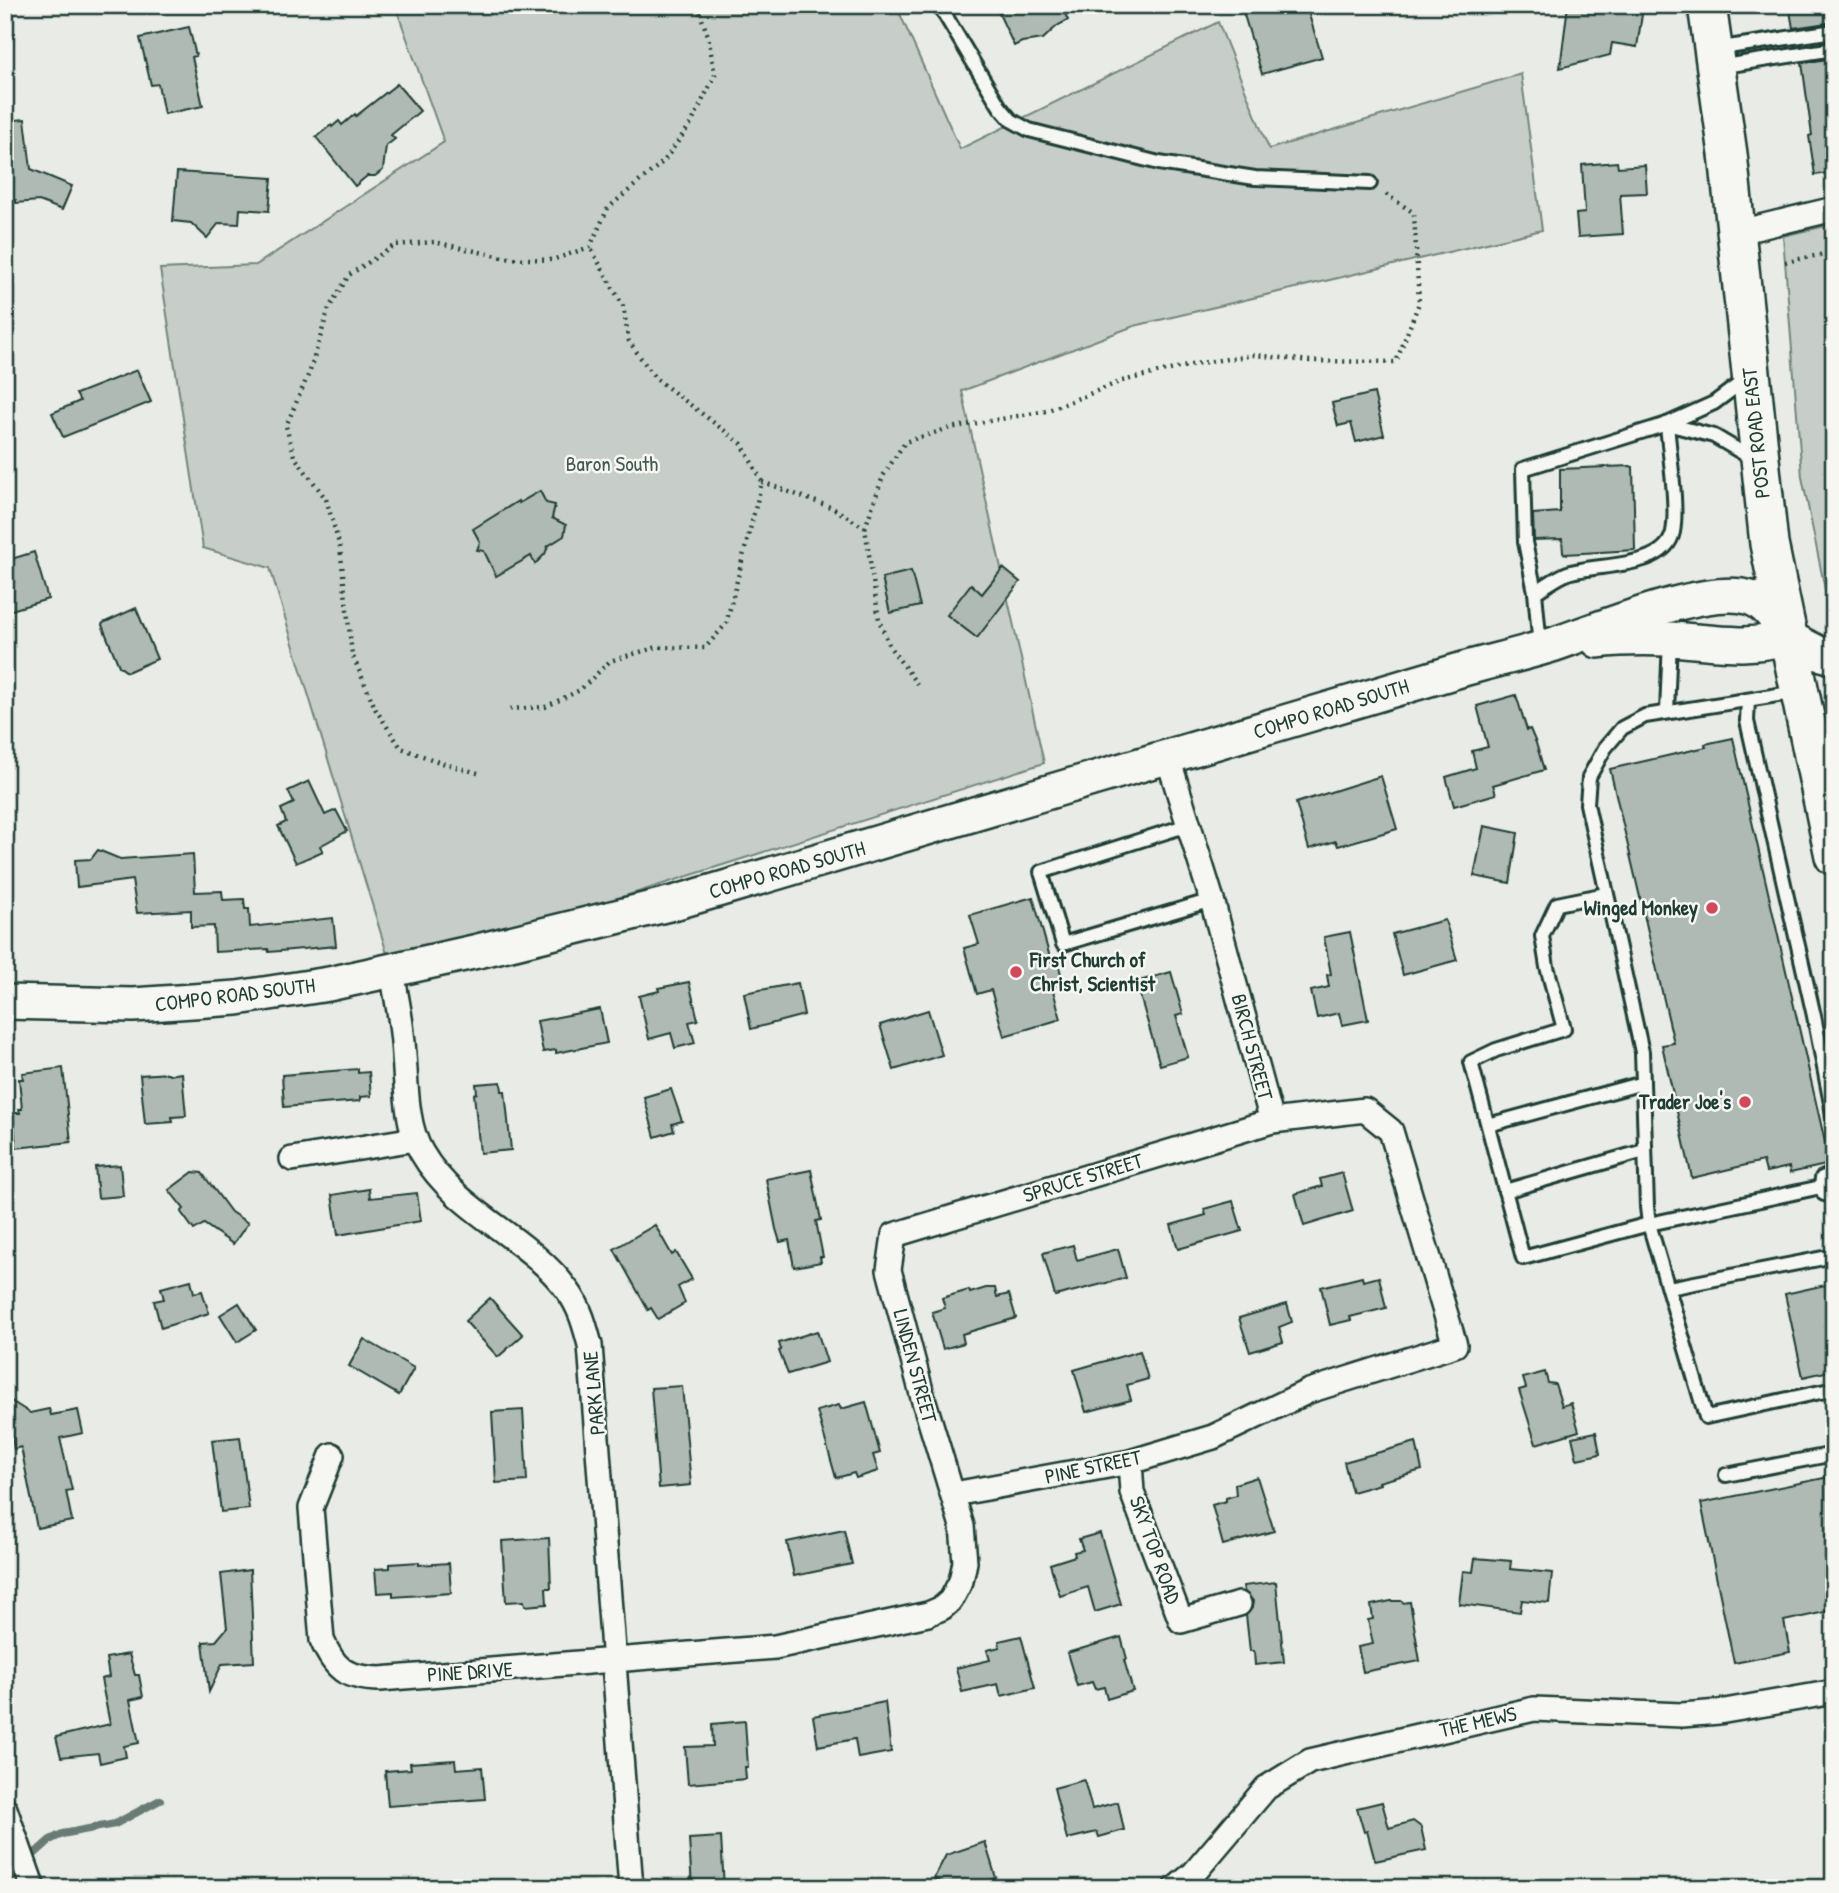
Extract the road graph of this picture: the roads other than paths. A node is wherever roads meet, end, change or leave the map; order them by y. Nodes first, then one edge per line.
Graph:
1 (939, 5) edge
2 (1707, 5) edge
3 (1834, 31) edge
4 (1834, 49) edge
5 (1716, 58) junction
6 (1370, 183) road end
7 (1834, 209) edge
8 (1735, 233) junction
9 (1750, 376) junction
10 (1667, 424) junction
11 (1759, 462) junction
12 (1535, 592) junction
13 (1787, 637) junction
14 (1670, 639) junction
15 (1546, 646) junction
16 (1834, 657) edge
17 (1798, 692) junction
18 (1748, 700) junction
19 (1667, 712) junction
20 (1168, 758) junction
21 (1188, 825) junction
22 (1832, 844) edge
23 (1606, 894) junction
24 (1212, 900) junction
25 (392, 970) junction
26 (5, 1002) edge
27 (1643, 1083) junction
28 (1834, 1119) edge
29 (1272, 1121) junction
30 (1488, 1125) junction
31 (415, 1139) junction
32 (1644, 1151) junction
33 (292, 1159) dead end
34 (1834, 1173) edge
35 (1821, 1187) junction
36 (1505, 1191) junction
37 (1834, 1195) edge
38 (1649, 1224) junction
39 (894, 1235) joint
40 (1834, 1256) edge
41 (1668, 1288) junction
42 (1455, 1345) joint
43 (1834, 1389) edge
44 (1834, 1454) edge
45 (332, 1455) dead end
46 (1130, 1462) junction
47 (1726, 1475) dead end
48 (954, 1494) junction
49 (1239, 1604) dead end
50 (615, 1661) junction
51 (1834, 1692) edge
52 (5, 1809) edge
53 (33, 1888) edge
54 (631, 1888) edge
55 (1176, 1888) edge

1 - 6 lane
2 - 5 main road, POST ROAD EAST
3 - 5 lane
4 - 5 lane
5 - 8 main road, POST ROAD EAST
7 - 8 street
8 - 9 main road, POST ROAD EAST
9 - 10 lane
9 - 11 main road, POST ROAD EAST
10 - 11 lane
10 - 12 lane
10 - 12 lane
11 - 13 main road, POST ROAD EAST
12 - 15 lane
13 - 14 main road, COMPO ROAD SOUTH
13 - 15 main road, COMPO ROAD SOUTH
13 - 16 main road
13 - 17 main road, POST ROAD EAST
14 - 15 main road, COMPO ROAD SOUTH
14 - 19 lane
15 - 20 main road, COMPO ROAD SOUTH
17 - 18 lane
17 - 22 main road, POST ROAD EAST
18 - 19 lane
18 - 28 lane
19 - 23 lane
20 - 21 street, BIRCH STREET
20 - 25 main road, COMPO ROAD SOUTH
21 - 24 street, BIRCH STREET
21 - 24 lane
23 - 27 lane
23 - 30 lane
24 - 29 street, BIRCH STREET
25 - 26 main road, COMPO ROAD SOUTH
25 - 31 street, PARK LANE
27 - 30 lane
27 - 32 lane
29 - 39 street, SPRUCE STREET
29 - 42 street, BIRCH STREET
30 - 36 lane
31 - 33 street
31 - 50 street, PARK LANE
32 - 36 lane
32 - 38 lane
34 - 35 lane
35 - 37 lane
35 - 38 lane
36 - 38 lane
38 - 41 lane
39 - 48 street, LINDEN STREET
40 - 41 lane
41 - 43 lane
42 - 46 street, PINE STREET
44 - 47 lane
45 - 50 street, PINE DRIVE
46 - 48 street, PINE STREET
46 - 49 street, SKY TOP ROAD
48 - 50 street, PINE DRIVE
50 - 54 street, PARK LANE
51 - 55 street, THE MEWS
52 - 53 street

